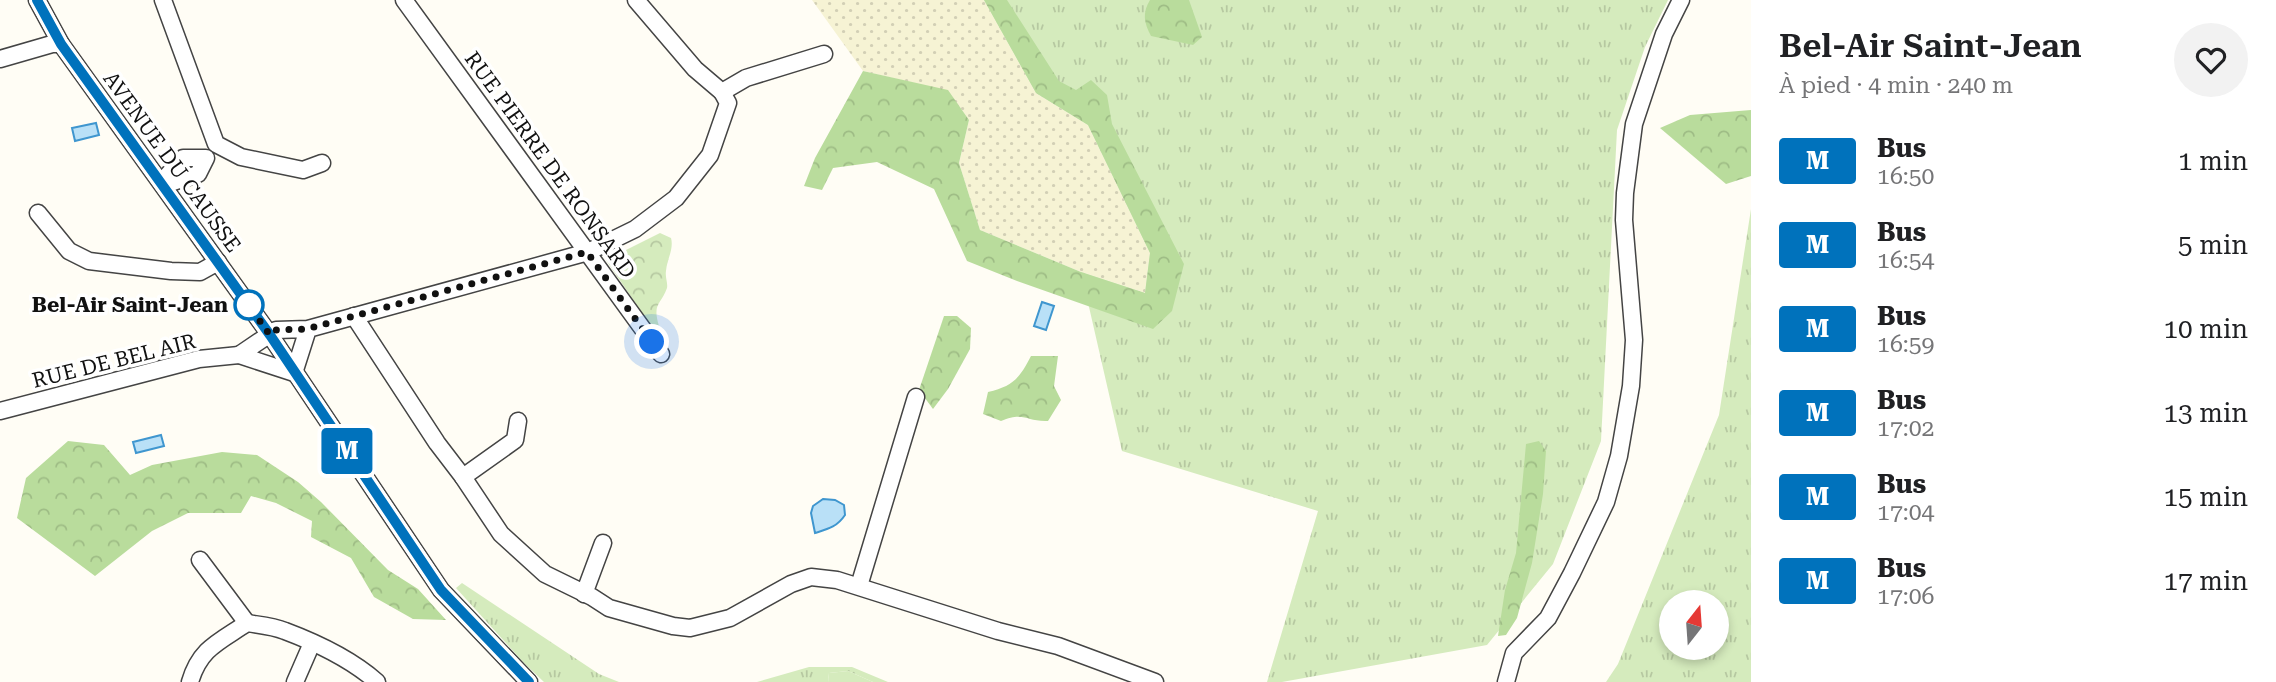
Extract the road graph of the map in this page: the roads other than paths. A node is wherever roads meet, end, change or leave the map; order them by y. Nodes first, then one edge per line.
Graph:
1 (37, 0) edge
2 (163, 0) edge
3 (404, 0) edge
4 (636, 0) edge
5 (1681, 0) edge
6 (61, 44) junction
7 (824, 54) dead end
8 (0, 60) edge
9 (722, 92) junction
10 (216, 144) junction
11 (322, 163) dead end
12 (164, 185) junction
13 (38, 213) dead end
14 (587, 252) junction
15 (218, 262) junction
16 (354, 316) junction
17 (307, 329) junction
18 (270, 335) junction
19 (661, 354) dead end
20 (239, 355) junction
21 (294, 373) junction
22 (916, 397) dead end
23 (0, 411) edge
24 (518, 421) dead end
25 (463, 477) junction
26 (603, 542) dead end
27 (200, 560) dead end
28 (859, 586) junction
29 (584, 594) junction
30 (247, 623) junction
31 (312, 643) junction
32 (190, 682) edge
33 (295, 682) edge
34 (377, 682) edge
35 (529, 682) edge
36 (1155, 682) edge
37 (1506, 682) edge

1 - 6 street, AVENUE DU CAUSSE
2 - 10 street
3 - 14 street, RUE PIERRE DE RONSARD
4 - 9 street
5 - 37 street
6 - 8 street
6 - 12 street, AVENUE DU CAUSSE
7 - 9 street
9 - 14 street
10 - 11 street
10 - 12 street
12 - 15 street, AVENUE DU CAUSSE
13 - 15 street
14 - 16 street
14 - 19 street, RUE PIERRE DE RONSARD
15 - 18 street, AVENUE DU CAUSSE
16 - 17 street
16 - 25 street
17 - 18 street
17 - 21 street
18 - 20 street, RUE DE BEL AIR
18 - 21 street, AVENUE DU CAUSSE
20 - 21 street, RUE DE BEL AIR
20 - 23 street, RUE DE BEL AIR
21 - 35 street, AVENUE DU CAUSSE
22 - 28 street
24 - 25 street
25 - 29 street
26 - 29 street
27 - 30 street
28 - 29 street
28 - 36 street
30 - 31 street
30 - 32 street
31 - 33 street
31 - 34 street

